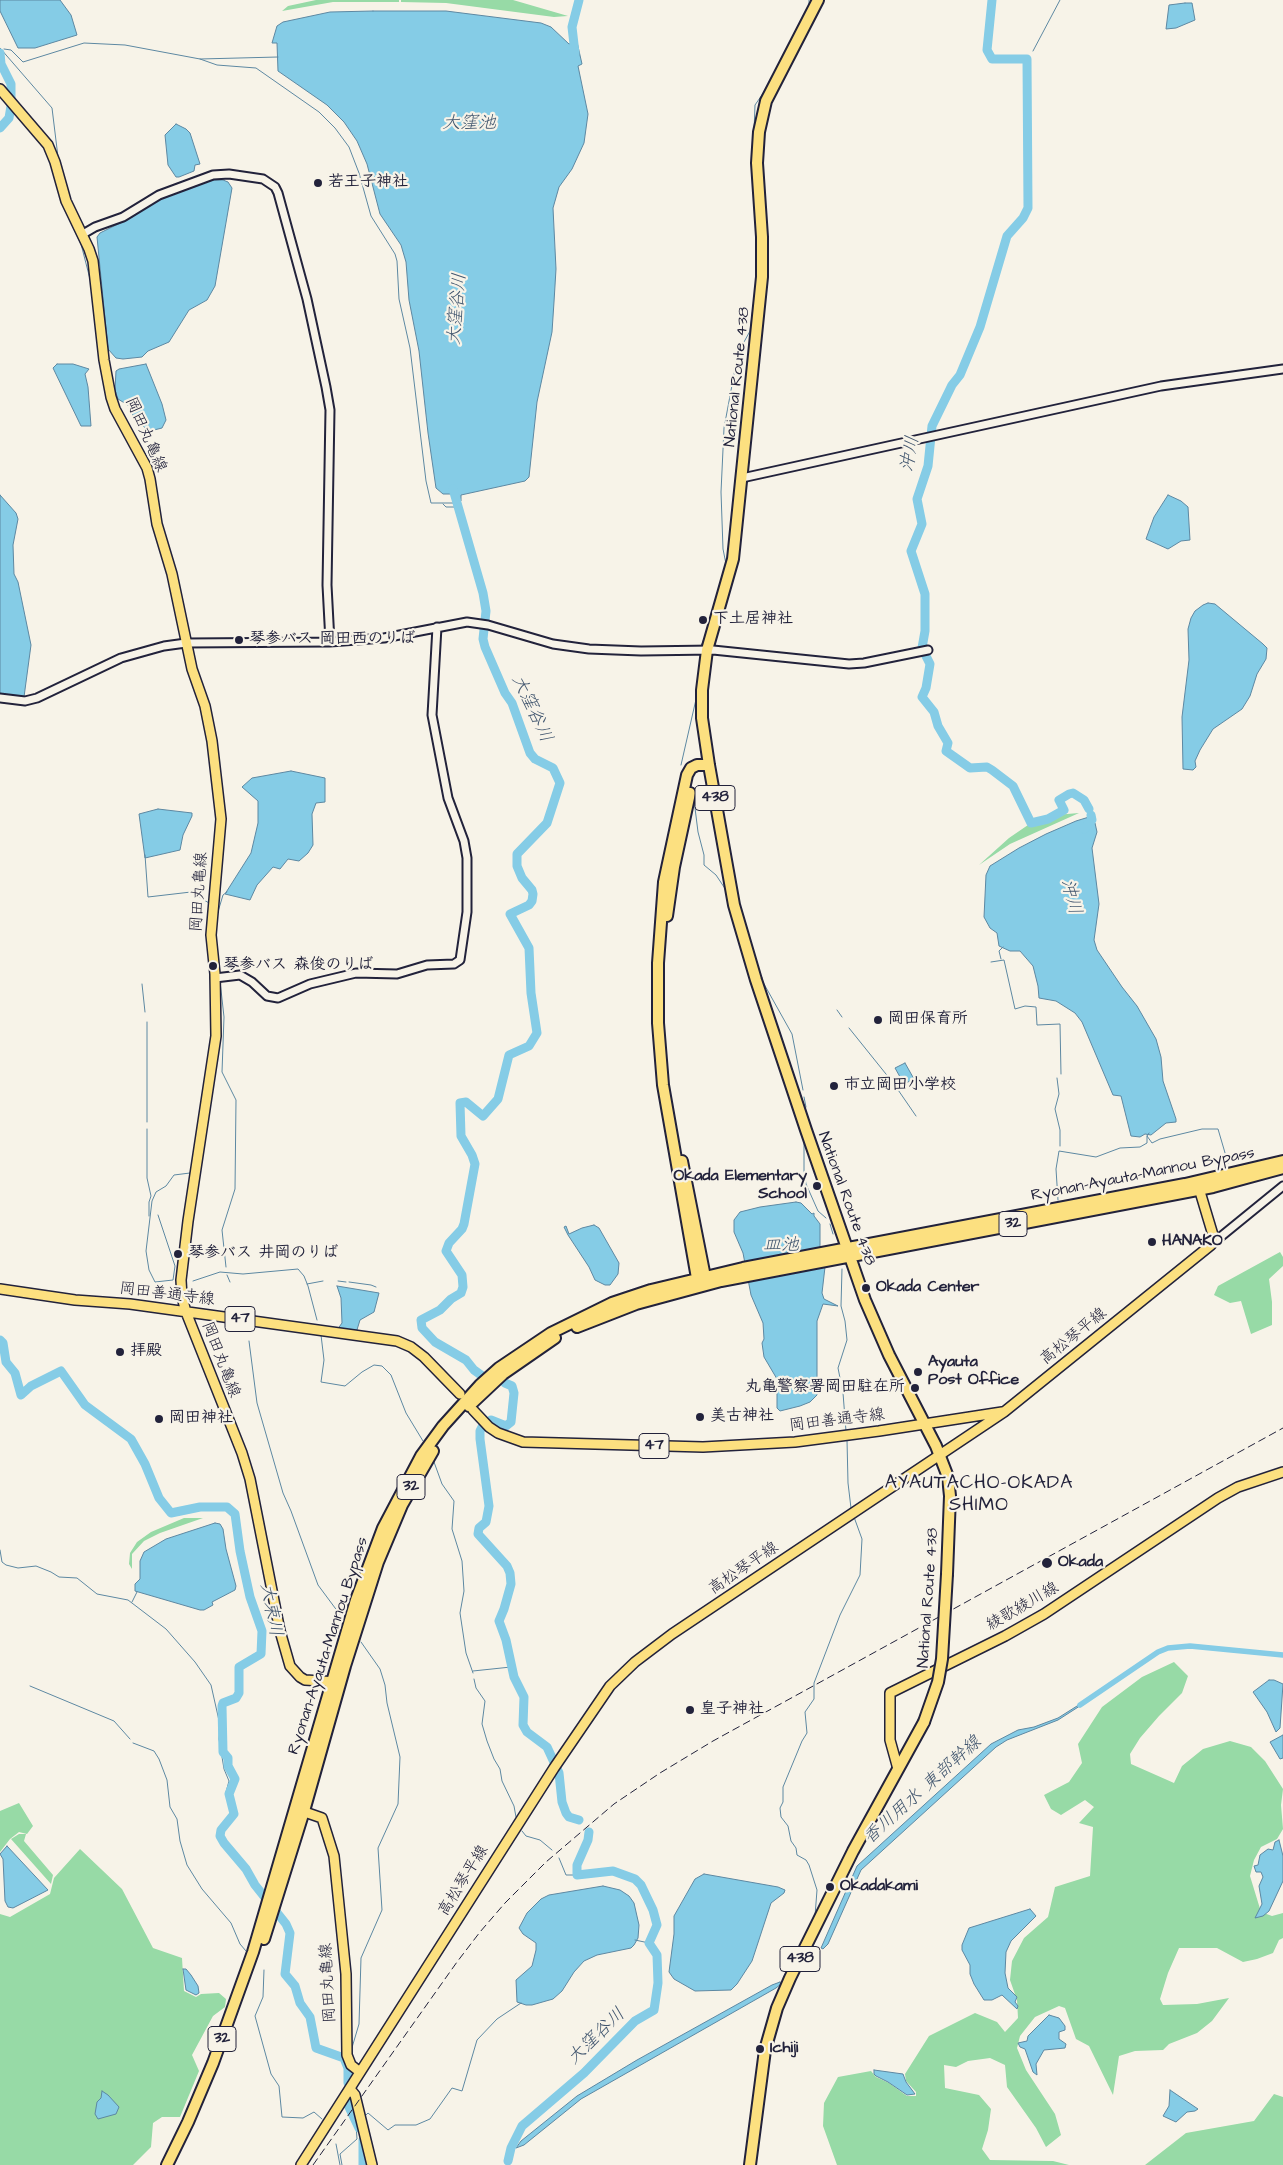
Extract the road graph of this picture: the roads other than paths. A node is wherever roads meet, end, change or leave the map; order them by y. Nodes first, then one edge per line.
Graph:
1 (818, 0) edge
2 (0, 89) edge
3 (83, 234) junction
4 (1283, 368) edge
5 (742, 478) junction
6 (437, 627) junction
7 (330, 642) junction
8 (186, 643) junction
9 (703, 650) junction
10 (925, 650) dead end
11 (0, 698) edge
12 (709, 765) junction
13 (218, 977) junction
14 (1283, 1161) edge
15 (1283, 1168) edge
16 (1198, 1185) junction
17 (1283, 1186) edge
18 (1213, 1243) junction
19 (850, 1252) junction
20 (702, 1282) junction
21 (0, 1289) edge
22 (186, 1312) junction
23 (460, 1394) dead end
24 (473, 1410) dead end
25 (1004, 1412) junction
26 (924, 1425) junction
27 (940, 1455) junction
28 (1283, 1472) edge
29 (337, 1682) junction
30 (890, 1744) junction
31 (912, 1746) junction
32 (898, 1769) junction
33 (300, 1810) junction
34 (269, 1912) junction
35 (360, 2072) junction
36 (350, 2089) junction
37 (167, 2165) edge
38 (175, 2165) edge
39 (301, 2165) edge
40 (372, 2165) edge
41 (750, 2165) edge

1 - 5 highway, National Route 438 / 438
2 - 3 main road, 岡田丸亀線
3 - 7 street
3 - 8 main road, 岡田丸亀線
4 - 5 street
5 - 9 highway, National Route 438 / 438
6 - 7 street
6 - 9 street
6 - 13 street
7 - 8 street
8 - 11 street
8 - 13 main road, 岡田丸亀線
9 - 10 street
9 - 12 highway, National Route 438 / 438
12 - 19 highway, National Route 438 / 438
12 - 20 highway, 438
13 - 22 main road, 岡田丸亀線
14 - 16 highway, Ryonan-Ayauta-Mannou Bypass / 32
15 - 16 highway, Ryonan-Ayauta-Mannou Bypass / 32
16 - 18 main road
16 - 19 highway, Ryonan-Ayauta-Mannou Bypass / 32
17 - 18 street
18 - 25 main road, 高松琴平線
19 - 20 highway, Ryonan-Ayauta-Mannou Bypass / 32
19 - 26 highway, National Route 438 / 438
20 - 29 highway, Ryonan-Ayauta-Mannou Bypass / 32
21 - 22 main road, 岡田善通寺線 / 47
22 - 23 main road, 岡田善通寺線 / 47
22 - 29 main road, 岡田丸亀線
24 - 26 main road, 岡田善通寺線 / 47
25 - 26 main road, 岡田善通寺線 / 47
25 - 27 main road, 高松琴平線
26 - 27 highway, National Route 438 / 438
27 - 31 highway, National Route 438 / 438, bridge
27 - 35 main road, 高松琴平線
28 - 30 main road, 綾歌綾川線
29 - 33 highway, Ryonan-Ayauta-Mannou Bypass / 32
30 - 31 main road
30 - 32 main road, 綾歌綾川線
31 - 32 highway, National Route 438 / 438
32 - 41 highway, National Route 438 / 438
33 - 34 highway, Ryonan-Ayauta-Mannou Bypass / 32
33 - 35 main road, 岡田丸亀線
34 - 37 highway, Ryonan-Ayauta-Mannou Bypass / 32
34 - 38 highway, Ryonan-Ayauta-Mannou Bypass / 32
35 - 36 main road
36 - 39 main road
36 - 40 main road

